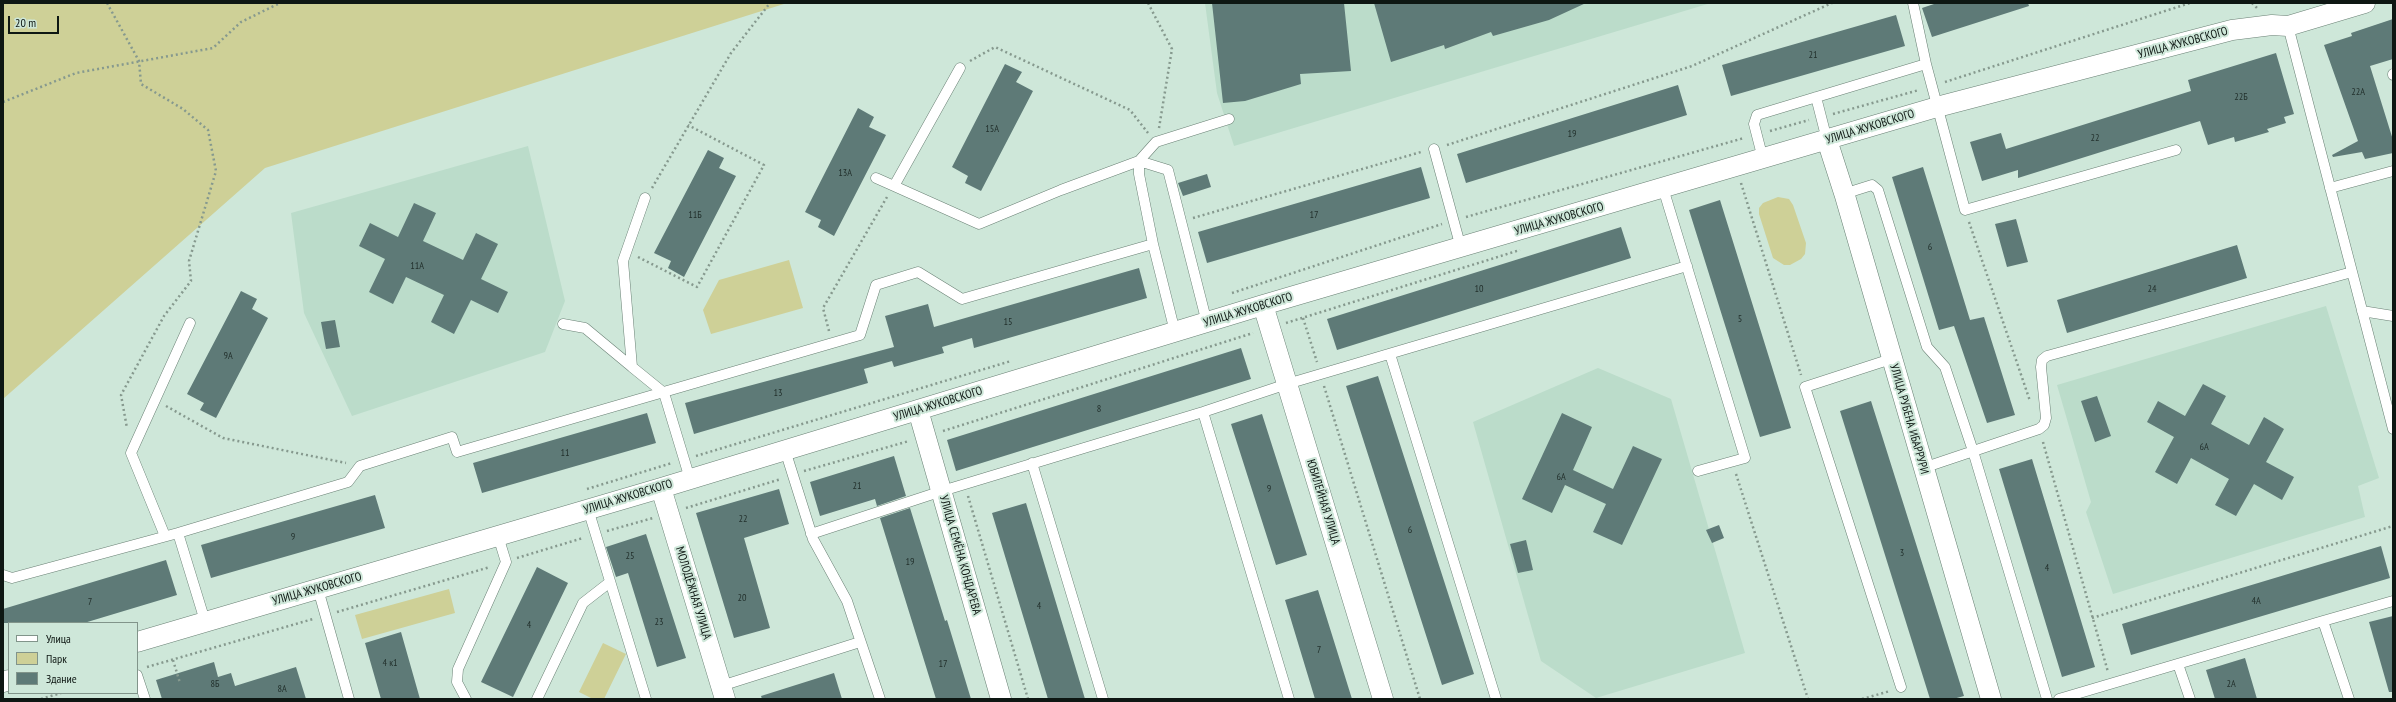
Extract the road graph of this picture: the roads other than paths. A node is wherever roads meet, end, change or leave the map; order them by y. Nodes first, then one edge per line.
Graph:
1 (1913, 3) edge
2 (2365, 3) edge
3 (2288, 26) junction
4 (1926, 64) junction
5 (960, 68) road end
6 (1816, 97) junction
7 (1937, 107) junction
8 (1229, 118) dead end
9 (1827, 140) junction
10 (1434, 149) road end
11 (2176, 150) dead end
12 (1763, 159) junction
13 (1139, 162) junction
14 (2393, 171) edge
15 (876, 178) dead end
16 (894, 186) junction
17 (1664, 188) junction
18 (2330, 188) junction
19 (1845, 196) junction
20 (646, 198) road end
21 (1153, 244) junction
22 (1461, 248) junction
23 (1687, 266) junction
24 (2352, 272) junction
25 (1263, 305) junction
26 (2362, 311) junction
27 (2393, 316) edge
28 (190, 323) dead end
29 (1207, 323) junction
30 (563, 324) dead end
31 (1175, 332) junction
32 (1390, 354) junction
33 (1891, 359) junction
34 (632, 367) junction
35 (1287, 384) junction
36 (664, 393) junction
37 (918, 410) junction
38 (1203, 412) junction
39 (2393, 428) edge
40 (785, 450) junction
41 (1973, 451) junction
42 (1032, 463) junction
43 (1923, 468) junction
44 (1698, 472) dead end
45 (690, 479) junction
46 (661, 488) junction
47 (942, 491) junction
48 (588, 509) junction
49 (178, 533) junction
50 (811, 534) junction
51 (165, 536) junction
52 (498, 536) junction
53 (3, 575) edge
54 (610, 582) junction
55 (318, 589) junction
56 (2393, 601) edge
57 (205, 621) junction
58 (2323, 621) junction
59 (138, 642) edge
60 (860, 642) junction
61 (2178, 664) junction
62 (141, 672) edge
63 (1901, 687) road end
64 (723, 692) edge
65 (145, 699) edge
66 (350, 699) edge
67 (465, 699) edge
68 (536, 699) edge
69 (646, 699) edge
70 (880, 699) edge
71 (1001, 699) edge
72 (1103, 699) edge
73 (1290, 699) edge
74 (1383, 699) edge
75 (1496, 699) edge
76 (1990, 699) edge
77 (2046, 699) edge
78 (2059, 699) edge
79 (2190, 699) edge
80 (2349, 699) edge

1 - 4 lane
2 - 3 street, УЛИЦА ЖУКОВСКОГО
3 - 7 street, УЛИЦА ЖУКОВСКОГО
3 - 18 lane
4 - 6 lane
4 - 7 lane
5 - 16 lane
6 - 9 lane
6 - 12 lane
7 - 9 street, УЛИЦА ЖУКОВСКОГО
7 - 11 lane
8 - 13 lane
9 - 12 street, УЛИЦА ЖУКОВСКОГО
9 - 19 street, УЛИЦА РУБЕНА ИБАРРУРИ
10 - 22 lane
12 - 17 street, УЛИЦА ЖУКОВСКОГО
13 - 16 lane
13 - 21 lane
13 - 29 lane
14 - 18 lane
15 - 16 lane
17 - 22 street, УЛИЦА ЖУКОВСКОГО
17 - 23 lane
18 - 24 lane
19 - 33 street, УЛИЦА РУБЕНА ИБАРРУРИ
19 - 41 lane
20 - 34 lane
21 - 31 lane
21 - 36 lane
22 - 25 street, УЛИЦА ЖУКОВСКОГО
23 - 32 lane
23 - 44 lane
24 - 26 lane
24 - 41 lane
25 - 29 street, УЛИЦА ЖУКОВСКОГО
25 - 35 street, ЮБИЛЕЙНАЯ УЛИЦА
26 - 27 lane
26 - 39 lane
28 - 51 lane
29 - 31 street, УЛИЦА ЖУКОВСКОГО
30 - 34 lane
31 - 37 street, УЛИЦА ЖУКОВСКОГО
32 - 35 lane
32 - 75 lane
33 - 43 street, УЛИЦА РУБЕНА ИБАРРУРИ
33 - 63 lane
34 - 36 lane
35 - 38 lane
35 - 74 street, ЮБИЛЕЙНАЯ УЛИЦА
36 - 45 lane
36 - 49 lane
37 - 40 street, УЛИЦА ЖУКОВСКОГО
37 - 47 street, УЛИЦА СЕМЁНА КОНДАРЕВА
38 - 42 lane
38 - 73 lane
40 - 45 street, УЛИЦА ЖУКОВСКОГО
40 - 50 lane
41 - 43 lane
41 - 77 lane
42 - 47 lane
42 - 72 lane
43 - 76 street, УЛИЦА РУБЕНА ИБАРРУРИ
45 - 46 street, УЛИЦА ЖУКОВСКОГО
46 - 48 street, УЛИЦА ЖУКОВСКОГО
46 - 64 street, МОЛОДЁЖНАЯ УЛИЦА
47 - 50 lane
47 - 71 street, УЛИЦА СЕМЁНА КОНДАРЕВА
48 - 52 street, УЛИЦА ЖУКОВСКОГО
48 - 54 lane
49 - 51 lane
49 - 57 lane
50 - 60 lane
51 - 53 lane
52 - 55 street, УЛИЦА ЖУКОВСКОГО
52 - 67 lane
54 - 68 lane
54 - 69 lane
55 - 57 street, УЛИЦА ЖУКОВСКОГО
55 - 66 lane
56 - 58 lane
57 - 59 street, УЛИЦА ЖУКОВСКОГО
58 - 61 lane
58 - 80 lane
60 - 64 lane
60 - 70 lane
61 - 78 lane
61 - 79 lane
62 - 65 lane

